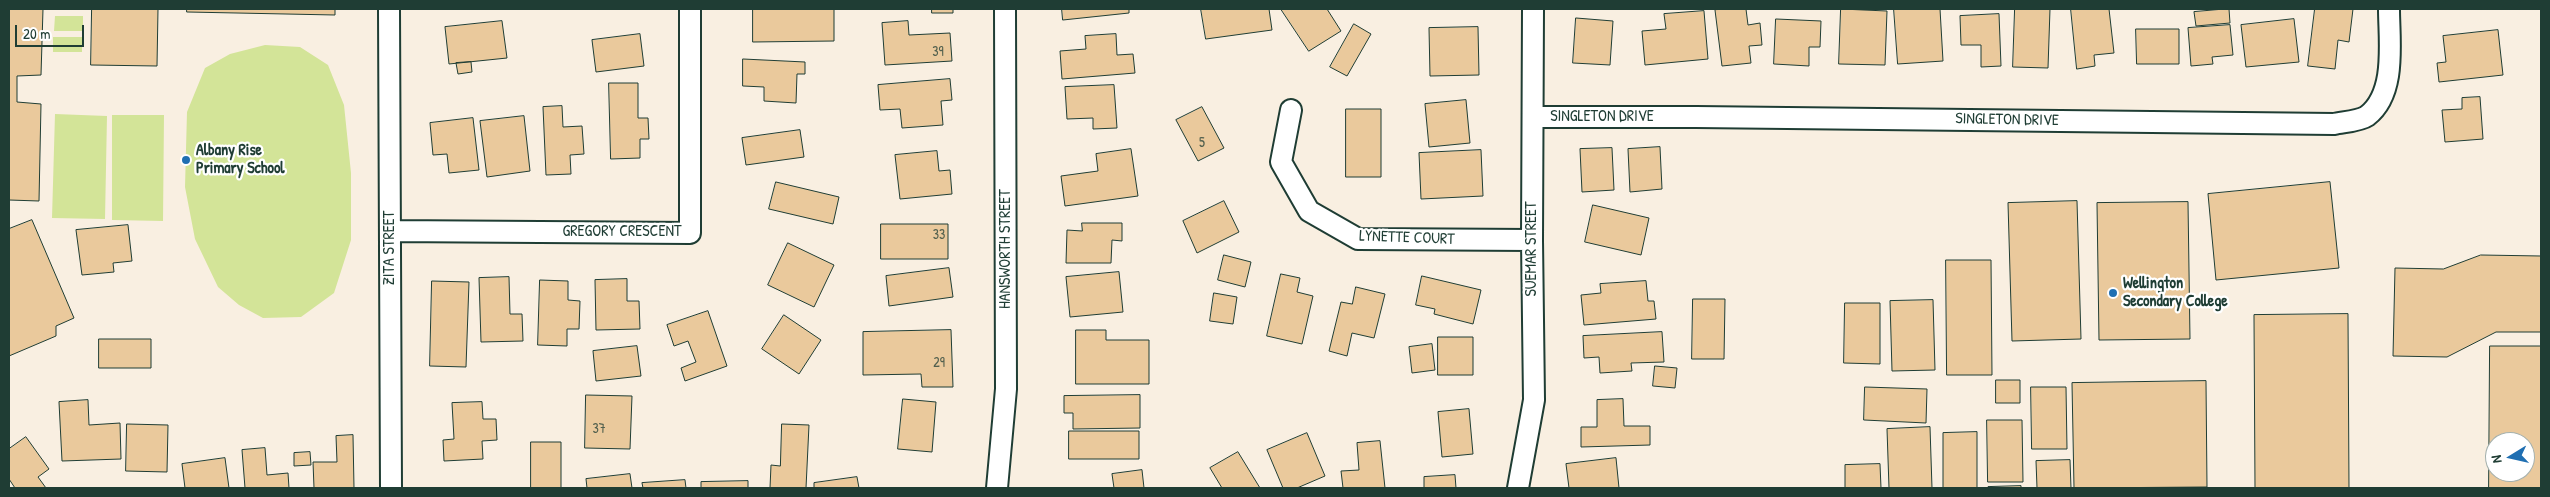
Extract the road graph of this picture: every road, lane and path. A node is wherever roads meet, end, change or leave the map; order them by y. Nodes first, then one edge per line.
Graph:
1 (389, 9) edge
2 (690, 9) edge
3 (1005, 9) edge
4 (1533, 9) edge
5 (2389, 9) edge
6 (1291, 110) dead end
7 (1533, 117) junction
8 (390, 231) junction
9 (1532, 240) junction
10 (391, 488) edge
11 (996, 488) edge
12 (1518, 488) edge

1 - 8 street, ZITA STREET
2 - 8 street, GREGORY CRESCENT
3 - 11 street, HANSWORTH STREET
4 - 7 street, SUEMAR STREET
5 - 7 street, SINGLETON DRIVE
6 - 9 street, LYNETTE COURT
7 - 9 street, SUEMAR STREET
8 - 10 street, ZITA STREET
9 - 12 street, SUEMAR STREET

